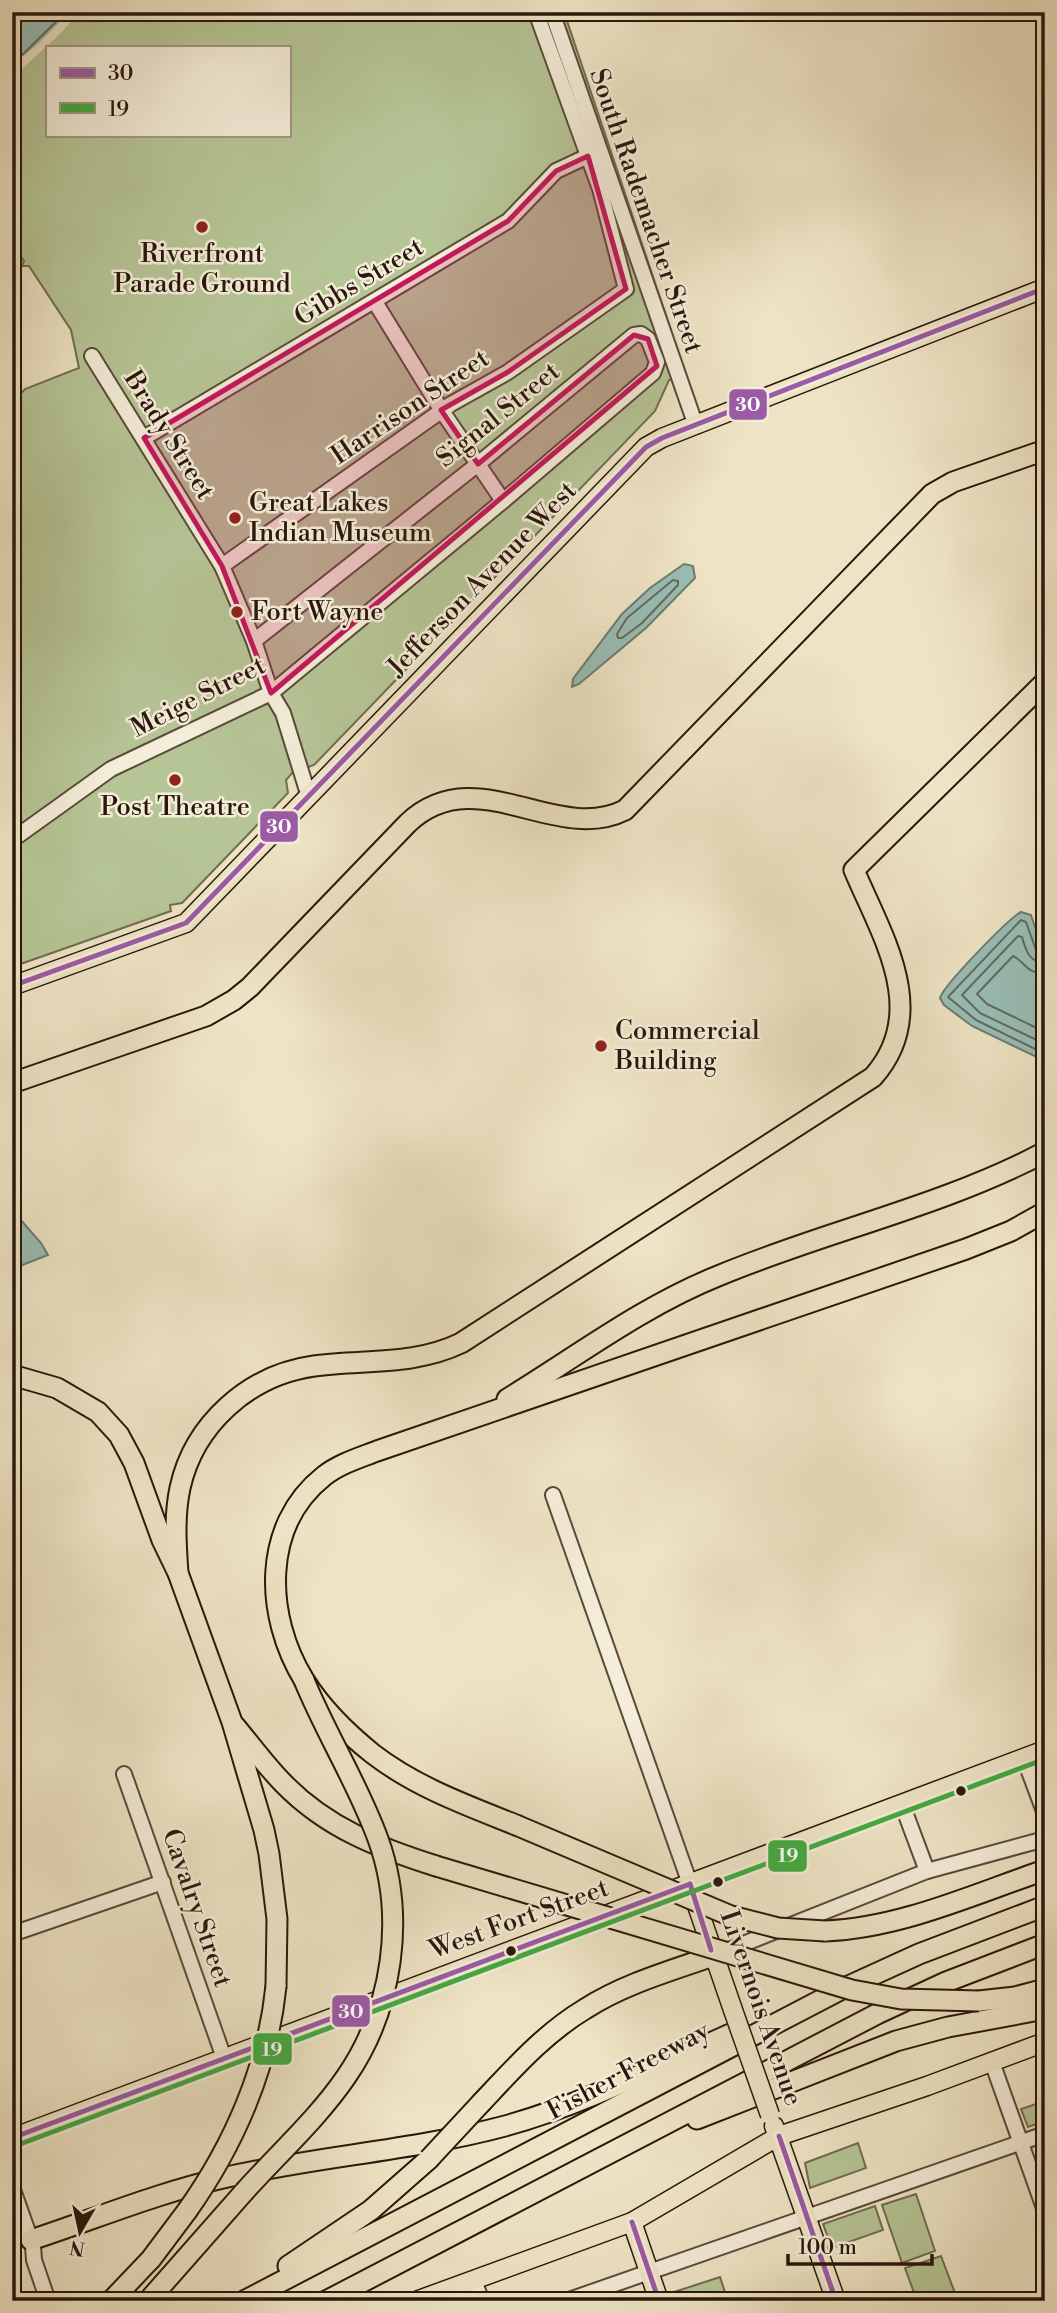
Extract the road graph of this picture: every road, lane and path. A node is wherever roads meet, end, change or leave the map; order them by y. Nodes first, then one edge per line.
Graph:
1 (536, 12) edge
2 (552, 12) edge
3 (588, 156) junction
4 (1045, 288) edge
5 (374, 302) junction
6 (641, 334) joint
7 (92, 356) dead end
8 (442, 411) junction
9 (696, 425) junction
10 (144, 438) junction
11 (1045, 450) edge
12 (478, 464) junction
13 (503, 501) junction
14 (222, 566) junction
15 (254, 641) junction
16 (1045, 682) edge
17 (271, 692) junction
18 (306, 790) junction
19 (12, 840) edge
20 (12, 986) edge
21 (12, 1083) edge
22 (1045, 1152) edge
23 (1045, 1212) edge
24 (12, 1375) edge
25 (467, 1421) junction
26 (553, 1495) dead end
27 (178, 1573) junction
28 (304, 1680) junction
29 (232, 1722) junction
30 (1045, 1750) edge
31 (1024, 1758) junction
32 (124, 1774) dead end
33 (902, 1804) junction
34 (1045, 1814) edge
35 (1045, 1839) edge
36 (1045, 1870) edge
37 (928, 1871) junction
38 (163, 1882) junction
39 (690, 1884) junction
40 (1045, 1906) edge
41 (12, 1934) edge
42 (1045, 1944) edge
43 (713, 1956) junction
44 (1045, 1989) edge
45 (840, 1990) junction
46 (1045, 2009) edge
47 (1045, 2042) edge
48 (224, 2058) junction
49 (992, 2062) junction
50 (1045, 2134) edge
51 (779, 2136) junction
52 (12, 2138) edge
53 (1020, 2142) junction
54 (602, 2157) junction
55 (12, 2187) edge
56 (1045, 2211) edge
57 (806, 2217) junction
58 (632, 2222) junction
59 (31, 2240) junction
60 (649, 2272) junction
61 (474, 2281) junction
62 (150, 2299) edge
63 (48, 2301) edge
64 (111, 2301) edge
65 (235, 2301) edge
66 (244, 2301) edge
67 (326, 2301) edge
68 (416, 2301) edge
69 (482, 2301) edge
70 (566, 2301) edge
71 (659, 2301) edge
72 (836, 2301) edge

1 - 3 street
2 - 9 street, South Rademacher Street
3 - 5 street, Gibbs Street
3 - 8 street, Harrison Street
4 - 9 main road, Jefferson Avenue West
5 - 8 street
5 - 10 street, Gibbs Street
6 - 12 street, Signal Street
6 - 13 street, Meige Street
7 - 10 street, Brady Street
8 - 12 street
8 - 14 street, Harrison Street
9 - 18 main road, Jefferson Avenue West
10 - 14 street, Brady Street
11 - 21 highway
12 - 13 street
12 - 15 street, Signal Street
13 - 17 street, Meige Street
14 - 15 street, Brady Street
15 - 17 street, Brady Street
16 - 27 highway
17 - 18 street, Brady Street
17 - 19 street, Meige Street
18 - 20 main road, Jefferson Avenue West
22 - 25 highway
23 - 25 highway
24 - 27 highway
25 - 28 highway
26 - 39 street, Livernois Avenue
27 - 29 highway
28 - 36 highway, bridge
28 - 62 highway, bridge
29 - 44 highway, bridge
29 - 64 highway, bridge
30 - 31 main road, West Fort Street
31 - 33 main road, West Fort Street
31 - 34 street
32 - 38 street, Cavalry Street
33 - 37 street
33 - 39 main road, West Fort Street
35 - 37 street
37 - 43 street
38 - 41 street
38 - 48 street, Cavalry Street
39 - 43 main road, Livernois Avenue
39 - 48 main road, West Fort Street
40 - 45 highway, Fisher Freeway
42 - 54 highway
43 - 51 main road, Livernois Avenue, bridge
43 - 65 highway, bridge
45 - 59 highway
45 - 66 highway, Fisher Freeway
46 - 54 highway
47 - 49 main road
48 - 52 main road, West Fort Street
49 - 51 main road
49 - 53 street
50 - 53 street
51 - 57 main road, Livernois Avenue
51 - 58 main road
53 - 56 street
53 - 57 street
54 - 67 highway
55 - 59 street
57 - 60 street
57 - 72 main road, Livernois Avenue
58 - 60 main road
58 - 61 main road
59 - 63 street
60 - 70 street
60 - 71 main road
61 - 68 main road
61 - 69 street

